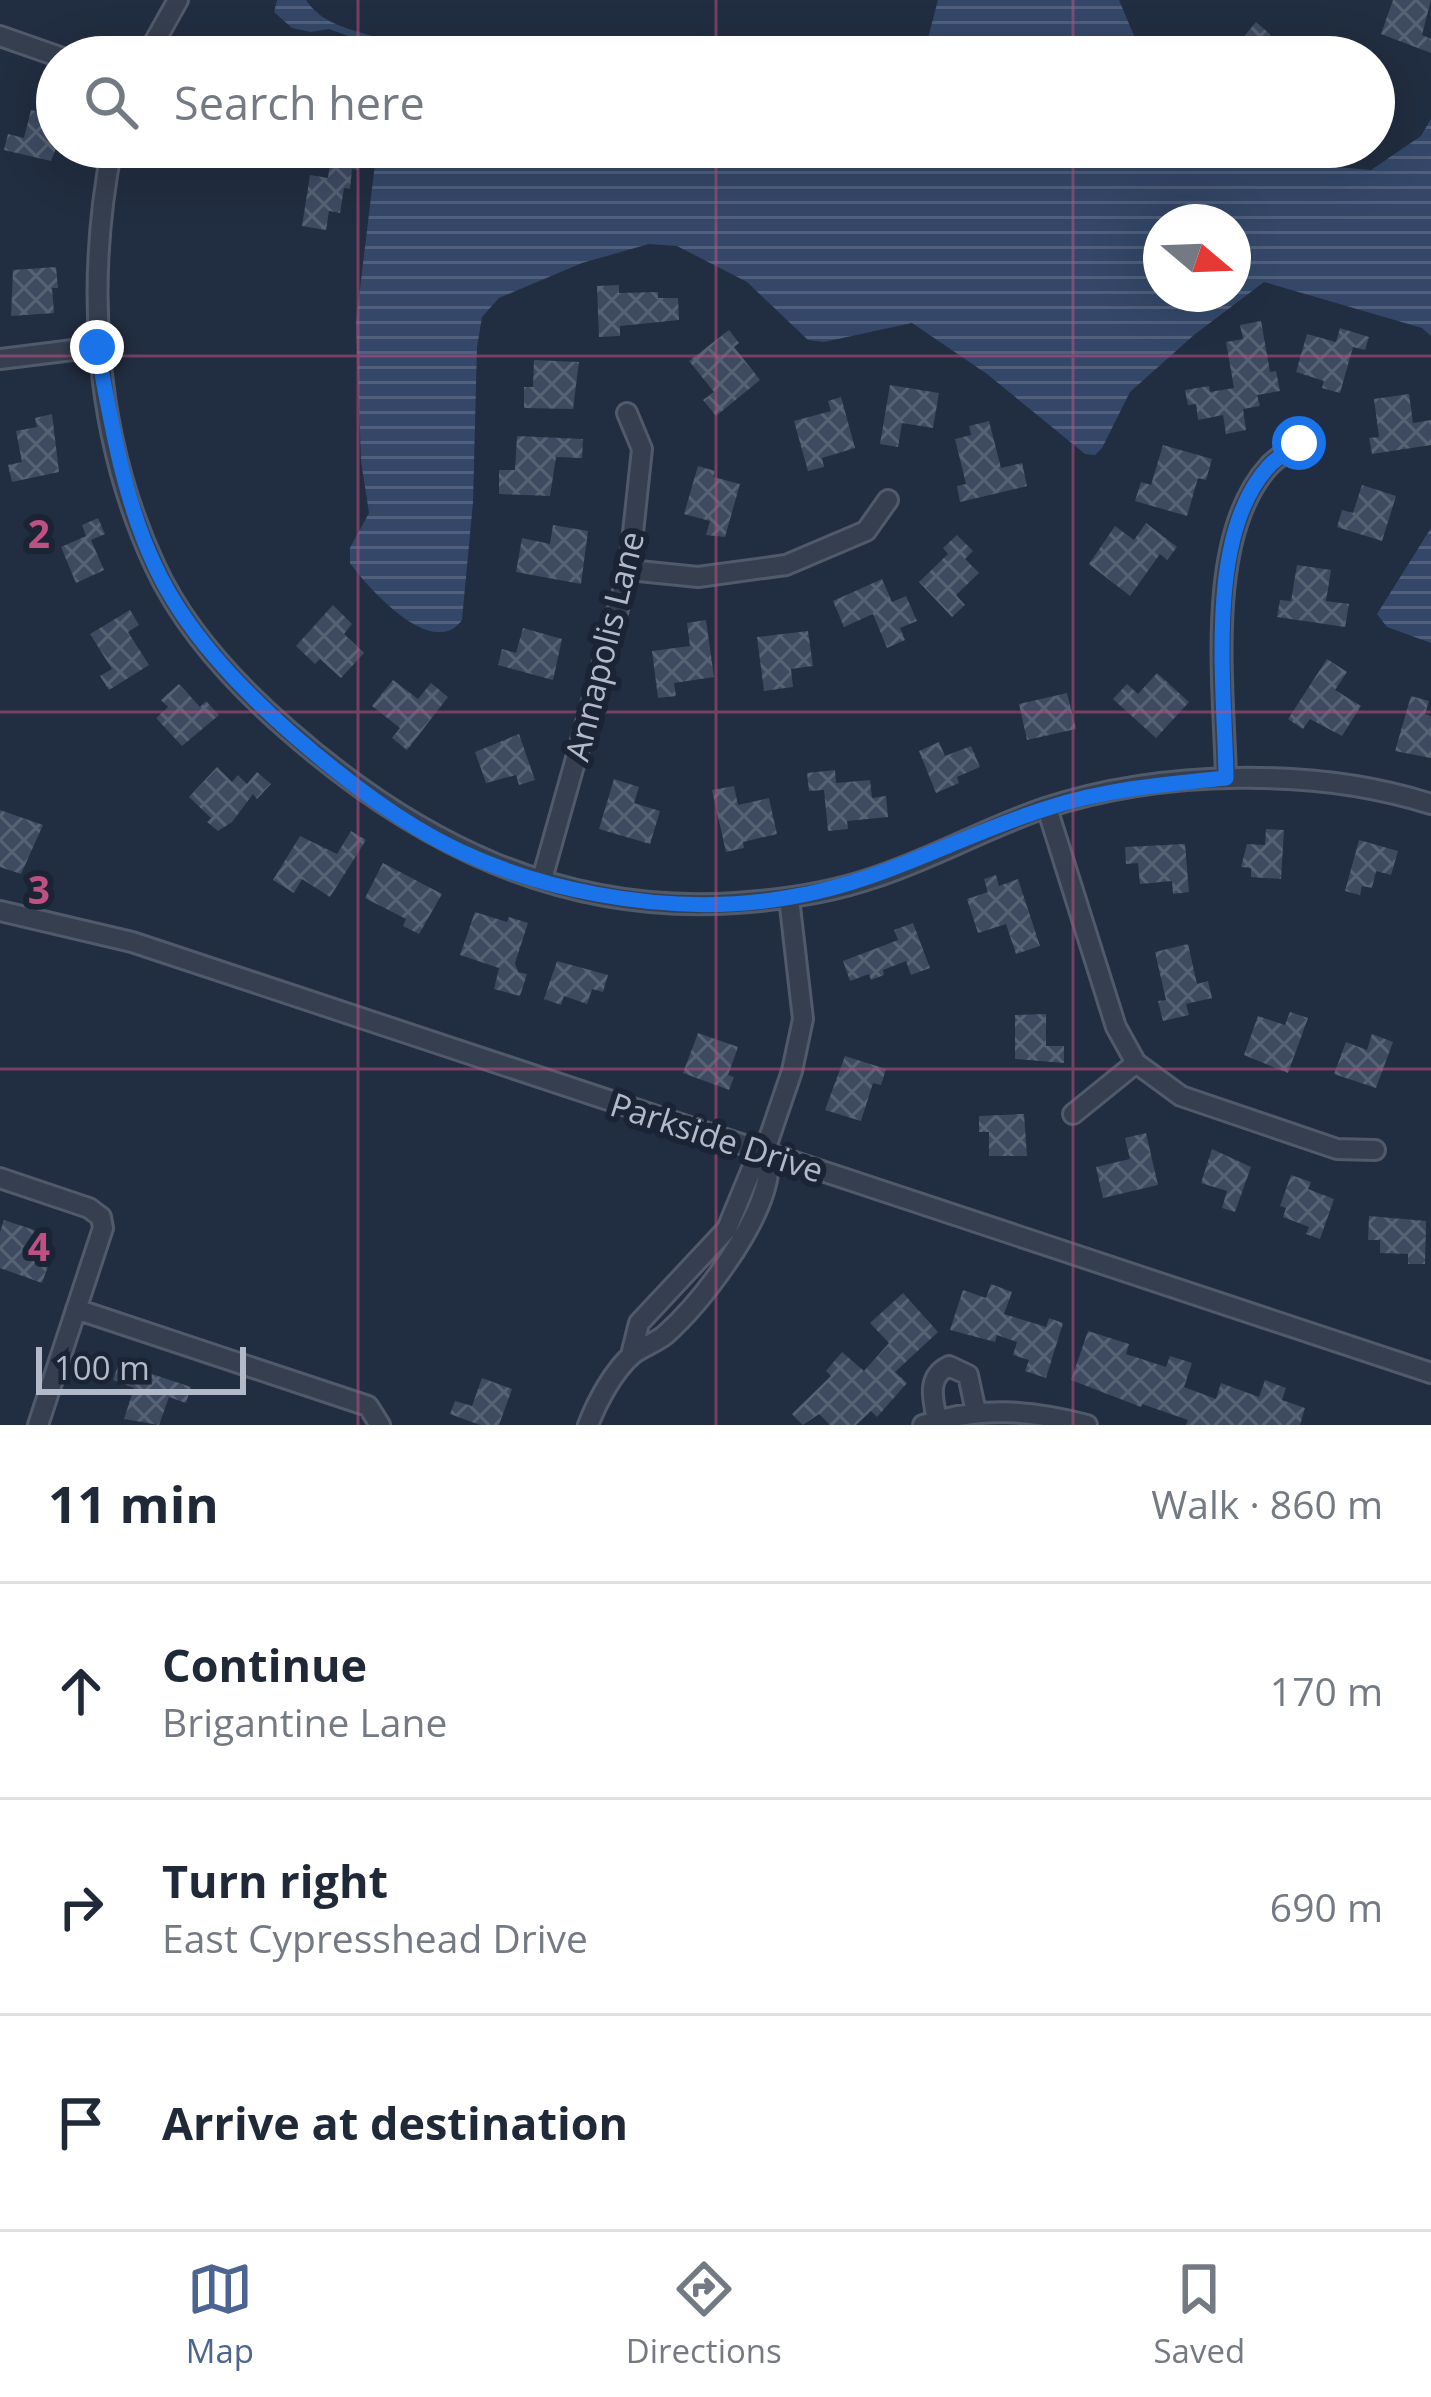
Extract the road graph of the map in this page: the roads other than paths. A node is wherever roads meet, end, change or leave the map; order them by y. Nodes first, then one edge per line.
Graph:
1 (178, 0) edge
2 (0, 36) edge
3 (158, 36) edge
4 (36, 49) edge
5 (108, 168) edge
6 (97, 347) junction
7 (0, 359) edge
8 (628, 413) dead end
9 (1299, 443) dead end
10 (888, 500) dead end
11 (629, 570) junction
12 (1226, 778) junction
13 (1431, 804) edge
14 (1047, 808) junction
15 (542, 879) junction
16 (790, 898) junction
17 (0, 911) edge
18 (1136, 1063) junction
19 (1073, 1114) dead end
20 (1375, 1150) dead end
21 (764, 1153) junction
22 (0, 1178) edge
23 (687, 1274) junction
24 (705, 1289) junction
25 (654, 1307) junction
26 (76, 1309) junction
27 (673, 1326) junction
28 (631, 1355) junction
29 (1431, 1373) edge
30 (976, 1412) junction
31 (938, 1420) edge
32 (379, 1422) edge
33 (38, 1425) edge
34 (588, 1425) edge
35 (1088, 1425) edge

1 - 3 street
2 - 4 street
5 - 6 street
6 - 7 street
6 - 15 street
8 - 11 street, Annapolis Lane
9 - 12 street
10 - 11 street
11 - 15 street, Annapolis Lane
12 - 13 street
12 - 14 street
14 - 16 street
14 - 18 street
15 - 16 street
16 - 21 street
17 - 21 street, Parkside Drive
18 - 19 street
18 - 20 street
21 - 23 street
21 - 24 street
21 - 29 street, Parkside Drive
22 - 26 street
23 - 24 street
23 - 25 street
24 - 27 street
25 - 27 street
25 - 28 street
26 - 32 street
26 - 33 street
27 - 28 street
28 - 34 street
30 - 31 street
30 - 31 street
30 - 35 street

